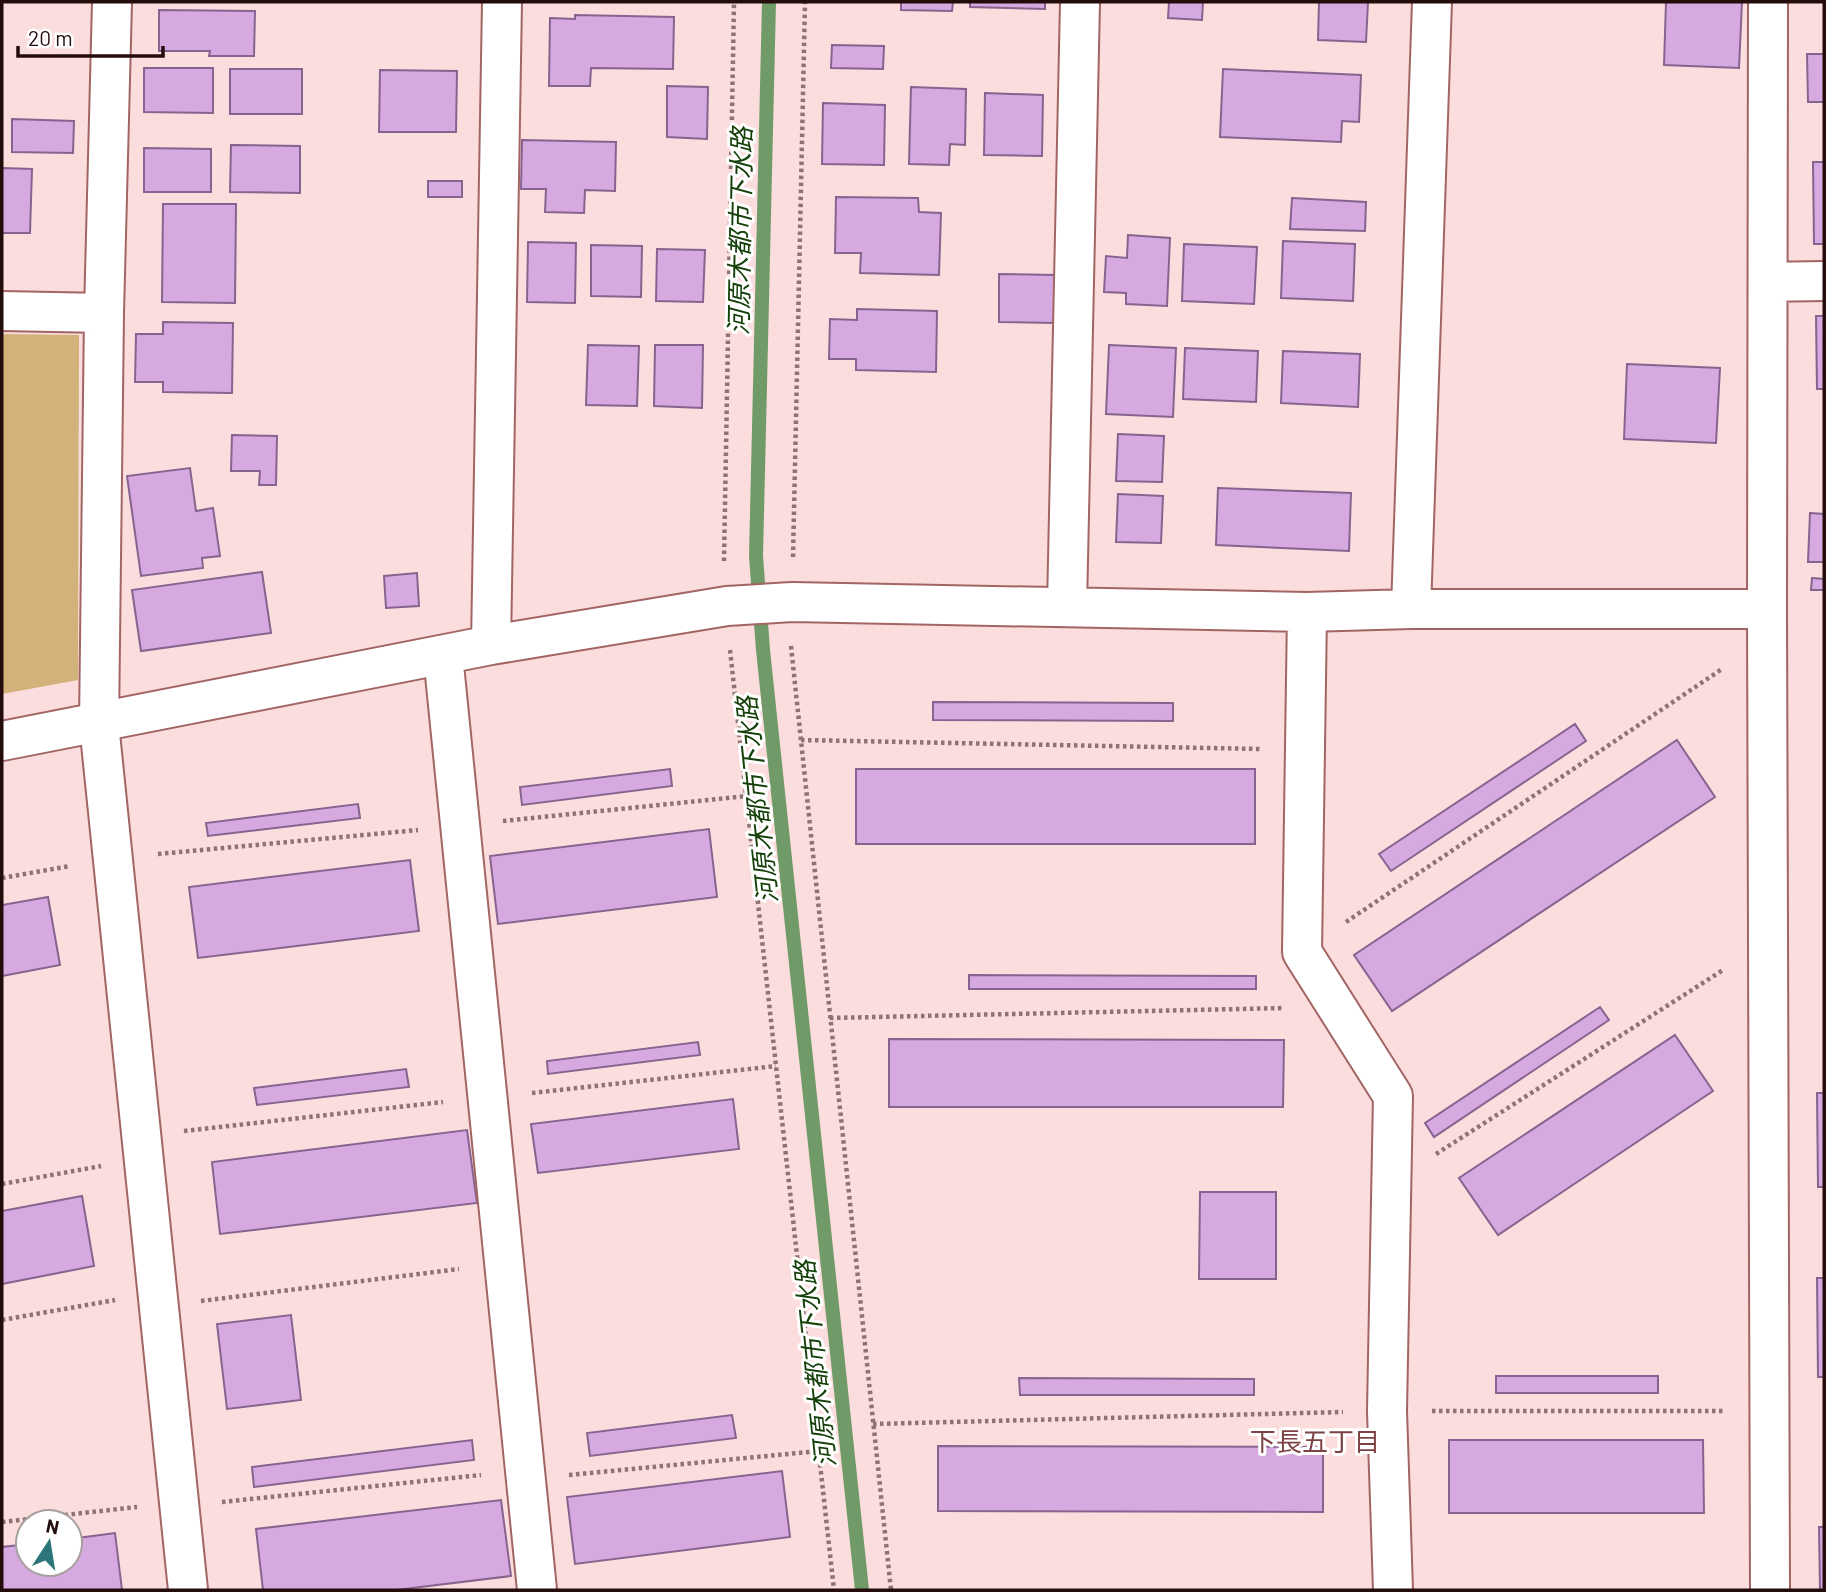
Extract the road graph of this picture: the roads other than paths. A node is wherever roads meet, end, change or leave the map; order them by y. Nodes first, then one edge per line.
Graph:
1 (112, 2) edge
2 (502, 2) edge
3 (1080, 2) edge
4 (1432, 2) edge
5 (1768, 2) edge
6 (1824, 281) edge
7 (1769, 282) junction
8 (2, 311) edge
9 (104, 313) junction
10 (1067, 607) junction
11 (1768, 608) junction
12 (1411, 609) junction
13 (1307, 612) junction
14 (491, 645) junction
15 (443, 655) junction
16 (99, 724) junction
17 (2, 741) edge
18 (187, 1590) edge
19 (537, 1590) edge
20 (1393, 1590) edge
21 (1770, 1590) edge

1 - 9 street
2 - 14 street
3 - 10 street
4 - 12 street
5 - 7 street
6 - 7 street
7 - 11 street
8 - 9 street
9 - 16 street
10 - 13 street
10 - 14 street
11 - 12 street
11 - 21 street
12 - 13 street
13 - 20 street
14 - 15 street
15 - 16 street
15 - 19 street
16 - 17 street
16 - 18 street

